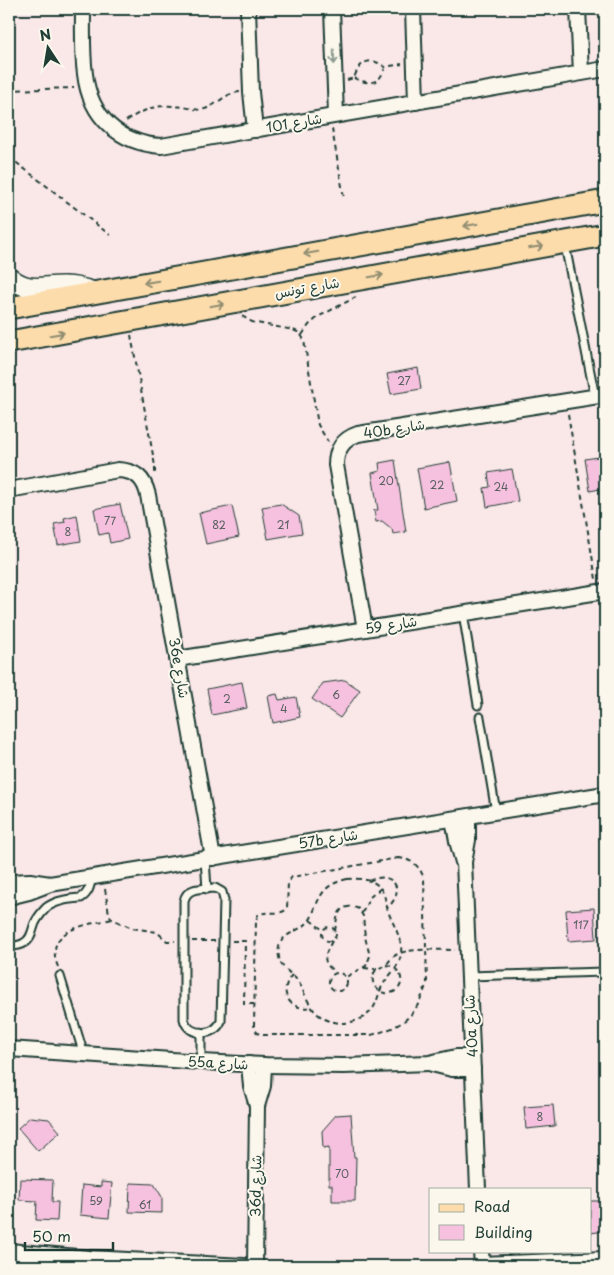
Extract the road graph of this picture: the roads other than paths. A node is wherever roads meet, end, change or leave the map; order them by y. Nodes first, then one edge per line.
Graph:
1 (83, 9) edge
2 (248, 9) edge
3 (332, 9) edge
4 (413, 9) edge
5 (578, 9) edge
6 (605, 69) edge
7 (581, 73) junction
8 (416, 102) junction
9 (332, 116) junction
10 (255, 130) junction
11 (605, 201) edge
12 (605, 235) edge
13 (565, 242) junction
14 (9, 277) edge
15 (94, 292) junction
16 (9, 308) edge
17 (9, 342) edge
18 (600, 396) edge
19 (9, 490) edge
20 (601, 591) edge
21 (463, 613) junction
22 (365, 629) junction
23 (177, 659) junction
24 (478, 705) dead end
25 (480, 717) dead end
26 (605, 794) edge
27 (496, 812) junction
28 (468, 817) junction
29 (453, 819) junction
30 (209, 859) junction
31 (464, 862) junction
32 (92, 877) junction
33 (9, 882) edge
34 (50, 884) junction
35 (207, 889) junction
36 (9, 897) edge
37 (9, 946) edge
38 (605, 972) edge
39 (60, 976) road end
40 (469, 976) junction
41 (201, 1032) junction
42 (9, 1050) edge
43 (84, 1054) junction
44 (201, 1062) junction
45 (473, 1063) junction
46 (249, 1064) junction
47 (264, 1065) junction
48 (257, 1106) junction
49 (478, 1188) edge
50 (9, 1251) edge
51 (605, 1259) edge
52 (481, 1260) edge
53 (244, 1266) edge
54 (255, 1266) edge

1 - 10 street, شارع 101
2 - 10 street
3 -> 9 street
4 - 8 street
5 - 7 street
6 - 7 street, شارع 101
7 - 8 street, شارع 101
8 - 9 street, شارع 101
9 - 10 street, شارع 101
11 -> 15 main road
12 - 13 main road, شارع تونس
17 -> 13 main road, شارع تونس
13 - 18 lane
14 - 15 street
15 - 16 main road
18 - 22 street, 40b شارع
19 - 23 street, 36e شارع
20 - 21 street, شارع 59
21 - 22 street, شارع 59
21 - 24 lane
22 - 23 street, شارع 59
23 - 30 street, 36e شارع
25 - 27 lane
26 - 27 street, 57b شارع
27 - 28 street, 57b شارع
28 - 29 street, 57b شارع
28 - 31 street, 40a شارع
29 - 30 street, 57b شارع
29 - 31 street, 40a شارع
30 - 32 street, 57b شارع
30 - 35 lane
31 - 40 street, 40a شارع
32 - 34 street, 57b شارع
32 - 37 lane
33 - 34 street, 57b شارع
34 - 36 street, 57b شارع
35 - 41 lane
35 - 41 lane
38 - 40 lane
39 - 43 lane
40 - 45 street, 40a شارع
41 - 44 lane
42 - 43 street, 55a شارع
43 - 44 street, 55a شارع
44 - 46 street, 55a شارع
45 - 47 street, 55a شارع
45 - 49 street, 40a شارع
46 - 47 street, 55a شارع
46 - 48 street, 36d شارع
47 - 48 street, 36d شارع
48 - 54 street, 36d شارع
50 - 53 street
51 - 52 street

